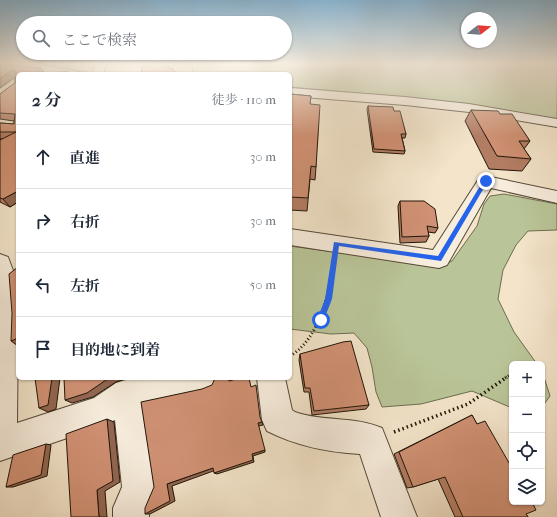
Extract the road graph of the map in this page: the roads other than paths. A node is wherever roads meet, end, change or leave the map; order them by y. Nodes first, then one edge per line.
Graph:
1 (292, 92) edge
2 (557, 123) edge
3 (557, 197) edge
4 (292, 237) edge
5 (5, 270) edge
6 (193, 380) edge
7 (271, 380) edge
8 (127, 394) junction
9 (0, 442) edge
10 (0, 445) edge
11 (131, 517) edge
12 (399, 517) edge

1 - 2 street
3 - 4 street
5 - 9 street
6 - 8 street
7 - 12 street
8 - 10 street
8 - 11 street

